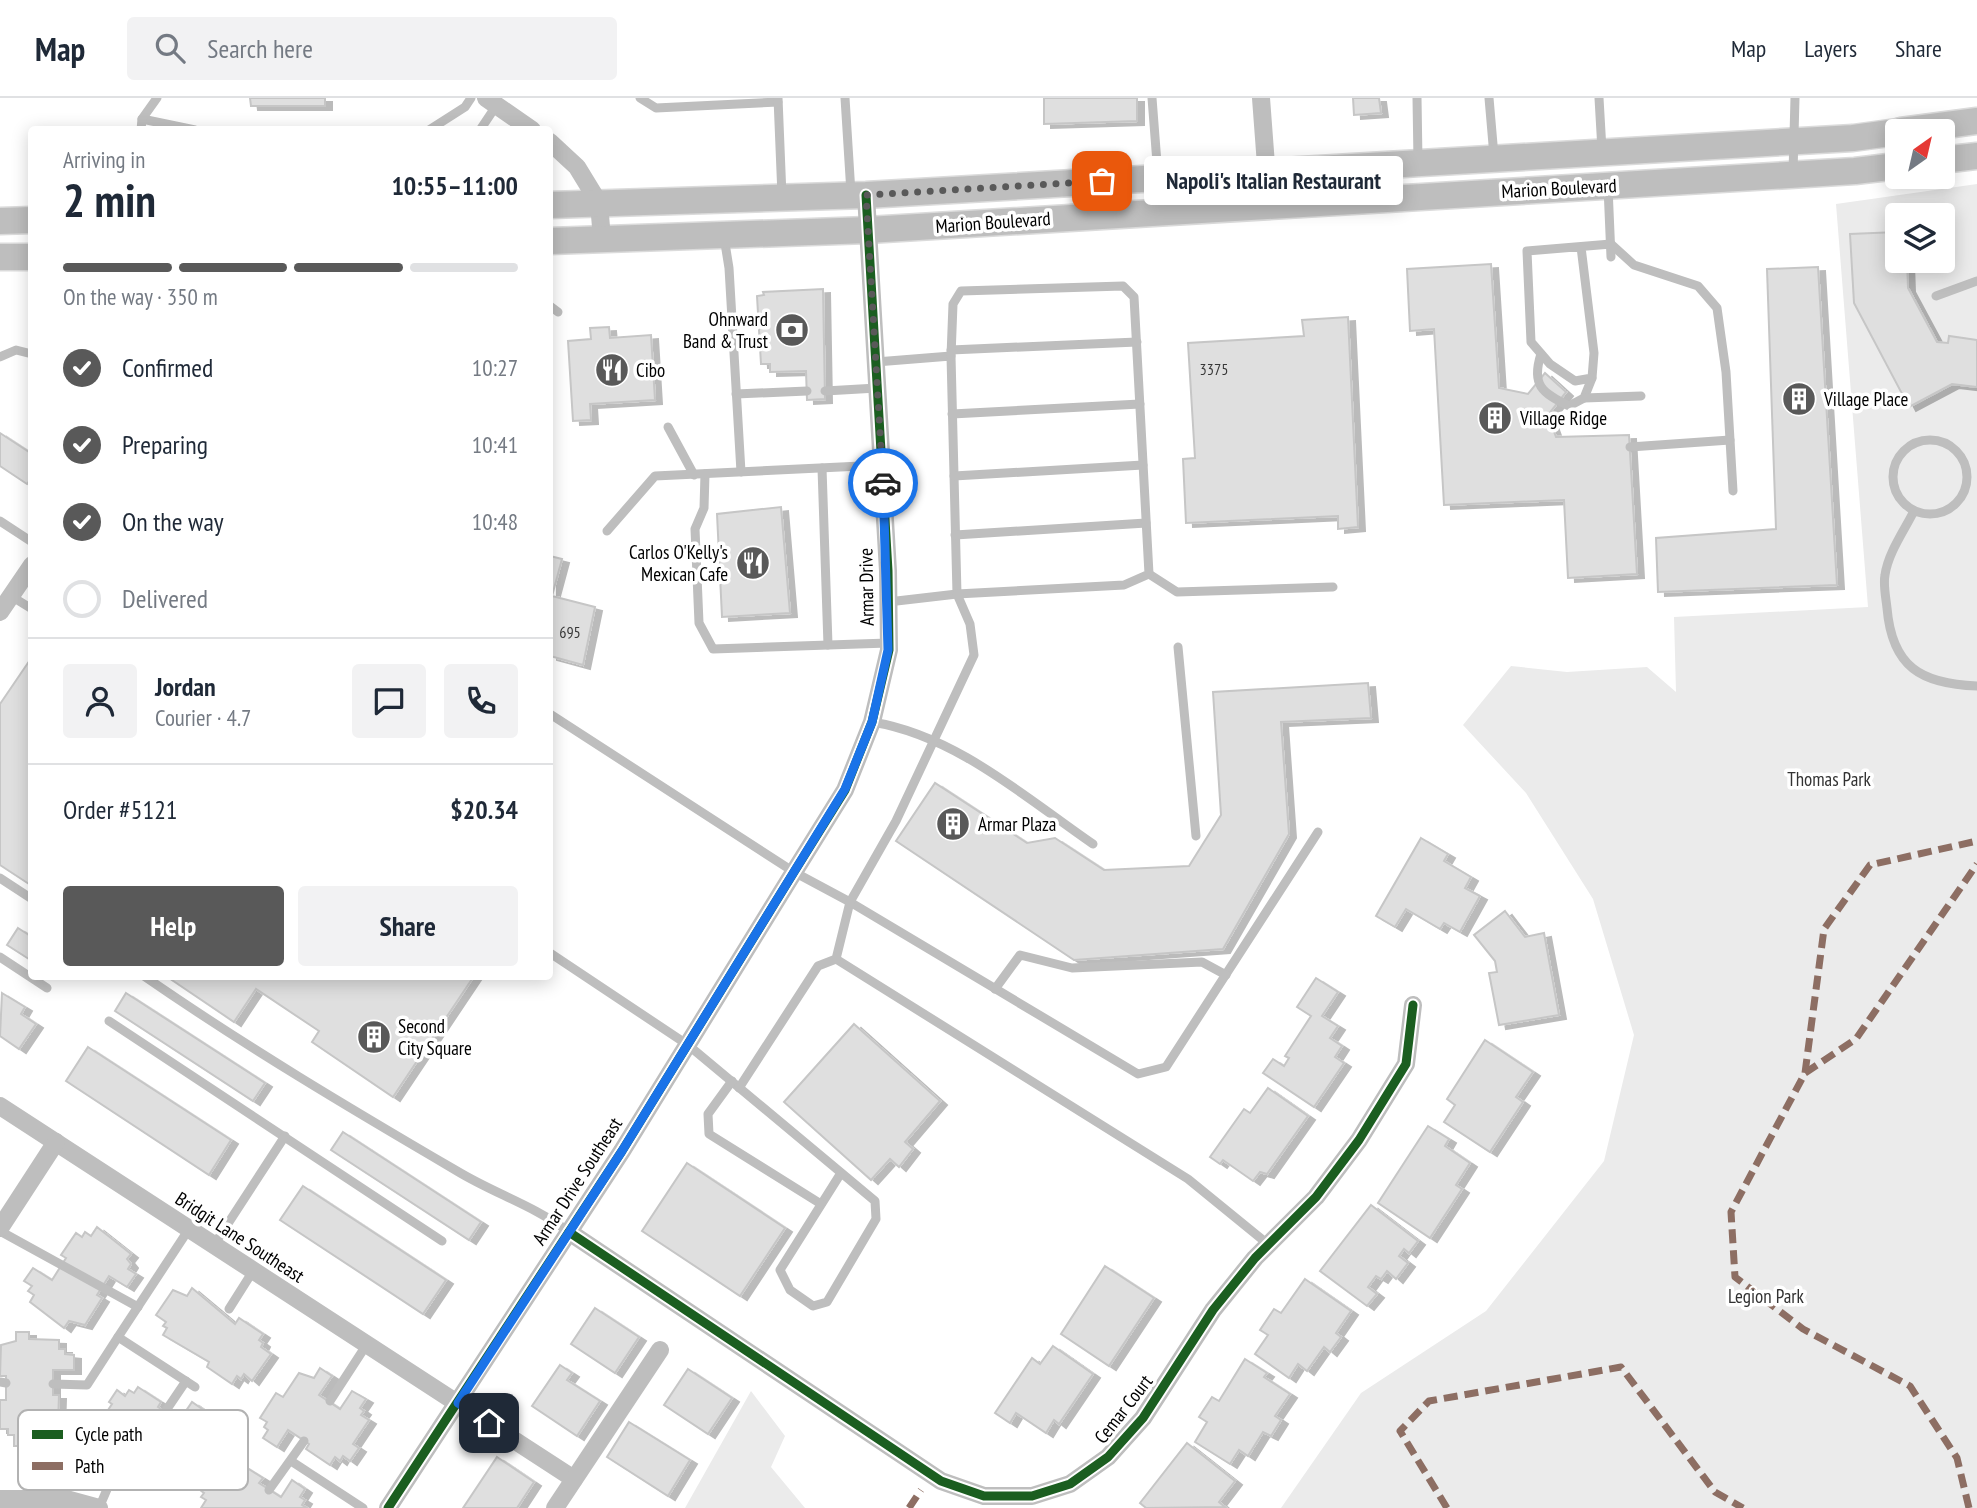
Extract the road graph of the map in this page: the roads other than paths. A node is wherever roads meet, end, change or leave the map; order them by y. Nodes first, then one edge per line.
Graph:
1 (157, 98) edge
2 (471, 98) edge
3 (640, 98) edge
4 (845, 98) edge
5 (1152, 98) edge
6 (1261, 98) edge
7 (1418, 98) edge
8 (1489, 98) edge
9 (1599, 98) edge
10 (1795, 98) edge
11 (778, 100) edge
12 (494, 103) edge
13 (142, 119) junction
14 (1977, 121) edge
15 (1955, 124) edge
16 (141, 126) edge
17 (176, 126) edge
18 (435, 126) edge
19 (482, 126) edge
20 (516, 126) edge
21 (526, 126) edge
22 (1885, 133) edge
23 (1794, 141) junction
24 (553, 145) edge
25 (1602, 152) junction
26 (1977, 156) edge
27 (1494, 158) junction
28 (1955, 159) edge
29 (1418, 163) junction
30 (1885, 167) edge
31 (1267, 172) junction
32 (1793, 175) junction
33 (1158, 178) junction
34 (1607, 185) junction
35 (859, 195) junction
36 (782, 197) junction
37 (599, 203) junction
38 (553, 205) edge
39 (1269, 205) junction
40 (28, 220) edge
41 (0, 221) edge
42 (868, 230) junction
43 (724, 235) junction
44 (602, 239) junction
45 (553, 241) edge
46 (1611, 244) junction
47 (1581, 247) junction
48 (0, 257) edge
49 (28, 257) edge
50 (1611, 257) dead end
51 (1977, 281) edge
52 (1936, 296) dead end
53 (553, 308) edge
54 (558, 312) dead end
55 (1137, 342) junction
56 (28, 353) edge
57 (951, 353) junction
58 (1542, 354) junction
59 (0, 357) edge
60 (876, 362) junction
61 (1592, 378) junction
62 (877, 388) junction
63 (807, 391) dead end
64 (825, 391) dead end
65 (736, 394) junction
66 (1640, 396) dead end
67 (1584, 398) junction
68 (1140, 404) junction
69 (952, 414) junction
70 (668, 427) dead end
71 (1730, 440) junction
72 (1630, 447) dead end
73 (882, 465) junction
74 (1143, 465) junction
75 (822, 468) junction
76 (741, 472) junction
77 (705, 474) junction
78 (694, 475) junction
79 (954, 476) junction
80 (1733, 491) dead end
81 (1914, 511) junction
82 (0, 521) edge
83 (1146, 523) junction
84 (607, 531) dead end
85 (955, 535) junction
86 (28, 539) edge
87 (28, 571) edge
88 (1149, 574) junction
89 (1333, 587) dead end
90 (957, 594) junction
91 (11, 596) junction
92 (888, 602) junction
93 (28, 607) edge
94 (0, 612) edge
95 (888, 643) junction
96 (828, 645) junction
97 (1178, 647) dead end
98 (1977, 686) edge
99 (553, 716) edge
100 (872, 722) junction
101 (934, 742) junction
102 (1318, 832) dead end
103 (1196, 836) dead end
104 (1093, 844) dead end
105 (794, 872) junction
106 (0, 878) edge
107 (28, 896) edge
108 (850, 902) junction
109 (553, 955) edge
110 (0, 957) edge
111 (836, 959) junction
112 (28, 975) edge
113 (1226, 975) junction
114 (35, 980) edge
115 (150, 980) edge
116 (47, 988) dead end
117 (995, 989) junction
118 (1413, 1005) dead end
119 (109, 1021) dead end
120 (688, 1045) junction
121 (735, 1084) junction
122 (0, 1106) edge
123 (285, 1136) junction
124 (56, 1142) junction
125 (841, 1173) junction
126 (821, 1204) junction
127 (189, 1229) junction
128 (0, 1230) edge
129 (569, 1232) junction
130 (442, 1241) dead end
131 (214, 1245) junction
132 (1269, 1245) junction
133 (253, 1271) junction
134 (138, 1307) junction
135 (229, 1310) dead end
136 (118, 1337) junction
137 (368, 1344) junction
138 (660, 1350) dead end
139 (53, 1384) dead end
140 (330, 1401) dead end
141 (458, 1403) junction
142 (167, 1410) edge
143 (304, 1441) dead end
144 (290, 1461) junction
145 (574, 1479) junction
146 (107, 1490) edge
147 (269, 1490) dead end
148 (0, 1500) edge
149 (99, 1508) edge
150 (363, 1508) edge
151 (387, 1508) edge
152 (555, 1508) edge

1 - 13 lane
2 - 18 lane
3 - 11 lane
4 - 35 lane
5 - 33 lane
6 - 31 street
7 - 29 lane
8 - 27 lane
9 - 25 lane
10 - 23 lane
11 - 36 lane
12 - 19 lane
12 - 20 street
12 - 21 street
13 - 16 lane
13 - 17 lane
14 - 15 main road, Marion Boulevard
22 - 23 main road, Marion Boulevard
23 - 25 main road, Marion Boulevard
23 - 32 lane
24 - 37 street
25 - 27 main road, Marion Boulevard
26 - 28 main road
27 - 29 main road, Marion Boulevard
29 - 31 main road, Marion Boulevard
30 - 32 main road, Marion Boulevard
31 - 33 main road, Marion Boulevard
31 - 39 street
32 - 34 main road, Marion Boulevard
33 - 35 main road, Marion Boulevard
34 - 39 main road, Marion Boulevard
34 - 46 lane
35 - 36 main road, Marion Boulevard
35 - 42 street, Armar Drive
36 - 37 main road, Marion Boulevard
37 - 38 main road, Marion Boulevard
37 - 44 street
39 - 42 main road, Marion Boulevard
40 - 41 main road
42 - 43 main road, Marion Boulevard
42 - 60 street, Armar Drive
43 - 44 main road, Marion Boulevard
43 - 65 lane
44 - 45 main road, Marion Boulevard
46 - 47 lane
46 - 50 lane
46 - 71 lane
47 - 58 lane
47 - 61 lane
48 - 49 main road
51 - 52 lane
53 - 54 lane
55 - 57 lane
55 - 57 lane
55 - 68 lane
56 - 59 lane
57 - 60 lane
57 - 69 lane
58 - 61 lane
58 - 67 lane
60 - 62 street, Armar Drive
61 - 67 lane
62 - 64 lane
62 - 73 street, Armar Drive
63 - 65 lane
65 - 76 lane
66 - 67 lane
68 - 69 lane
68 - 74 lane
69 - 79 lane
70 - 78 lane
71 - 72 lane
71 - 80 lane
73 - 75 lane
73 - 92 street, Armar Drive
74 - 79 lane
74 - 83 lane
75 - 76 lane
75 - 96 lane
76 - 77 lane
77 - 78 lane
77 - 96 lane
78 - 84 lane
79 - 85 lane
81 - 81 lane
81 - 98 lane
82 - 86 lane
83 - 85 lane
83 - 88 lane
85 - 90 lane
87 - 91 street
88 - 89 lane
88 - 90 lane
90 - 92 lane
90 - 101 lane
91 - 93 lane
91 - 94 street
92 - 95 street, Armar Drive
95 - 96 lane
95 - 100 street, Armar Drive
97 - 103 lane
99 - 105 lane
100 - 101 lane
100 - 105 street, Armar Drive
101 - 104 lane
101 - 108 lane
102 - 113 lane
105 - 108 lane
105 - 120 street, Armar Drive Southeast
106 - 107 lane
108 - 111 lane
108 - 117 lane
109 - 120 lane
110 - 112 lane
111 - 121 lane
111 - 132 lane
113 - 117 lane
113 - 117 lane
114 - 116 lane
115 - 129 lane
118 - 132 street, Cemar Court
119 - 123 lane
120 - 121 lane
120 - 129 street, Armar Drive Southeast
121 - 125 lane
121 - 126 lane
122 - 124 street, Bridgit Lane Southeast
123 - 130 lane
123 - 131 lane
124 - 127 street, Bridgit Lane Southeast
124 - 128 street
125 - 126 lane
125 - 126 lane
127 - 131 street, Bridgit Lane Southeast
127 - 134 lane
128 - 134 lane
129 - 132 street, Cemar Court
129 - 141 street, Armar Drive Southeast
131 - 133 street, Bridgit Lane Southeast
133 - 135 lane
133 - 137 street, Bridgit Lane Southeast
134 - 136 lane
136 - 139 lane
136 - 142 lane
137 - 140 lane
137 - 141 street, Bridgit Lane Southeast
138 - 145 street
141 - 145 street, Bridgit Lane Southeast
141 - 151 street, Armar Drive Southeast
143 - 144 lane
144 - 147 lane
144 - 150 lane
145 - 152 street
146 - 149 lane
148 - 149 street

